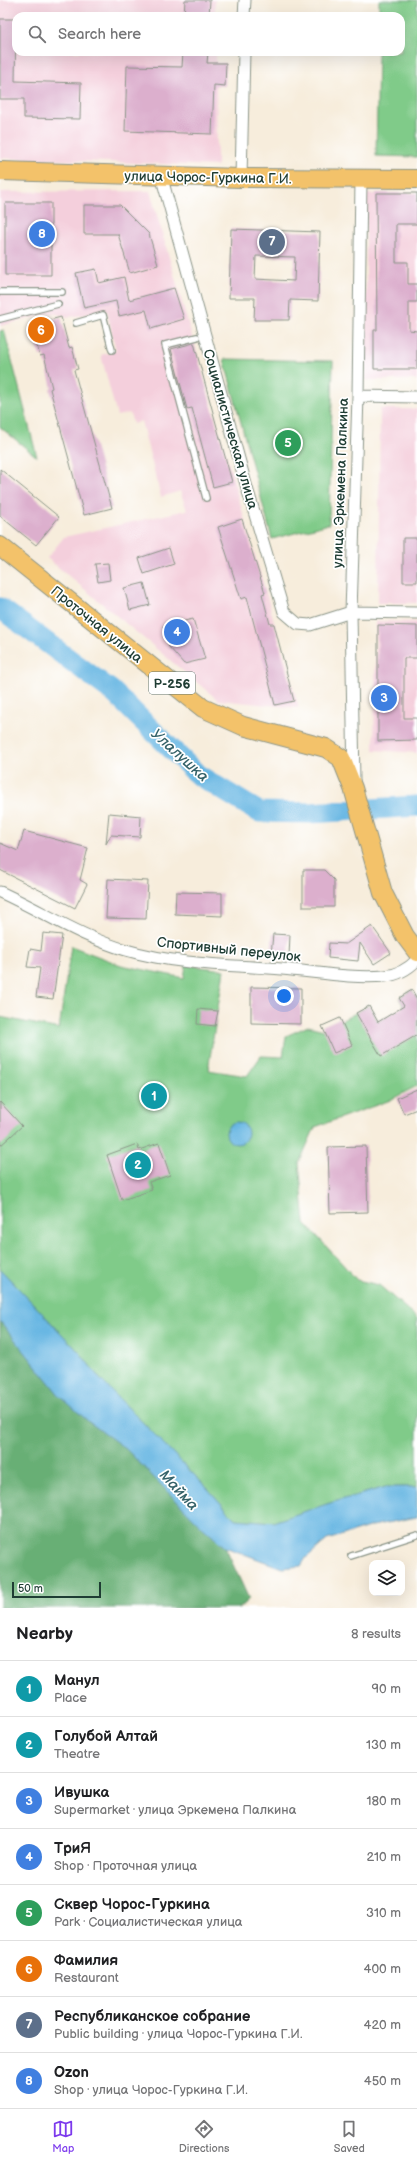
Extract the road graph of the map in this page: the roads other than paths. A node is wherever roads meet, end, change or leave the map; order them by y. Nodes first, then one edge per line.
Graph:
1 (245, 0) edge
2 (244, 12) edge
3 (244, 56) edge
4 (0, 171) edge
5 (161, 175) junction
6 (241, 178) junction
7 (417, 179) edge
8 (361, 180) junction
9 (0, 292) edge
10 (62, 292) dead end
11 (58, 304) dead end
12 (0, 319) edge
13 (76, 323) dead end
14 (200, 336) junction
15 (112, 350) dead end
16 (358, 396) junction
17 (417, 397) edge
18 (206, 498) dead end
19 (0, 546) edge
20 (351, 612) junction
21 (417, 613) edge
22 (353, 788) junction
23 (0, 892) edge
24 (417, 952) edge
25 (417, 960) edge
26 (417, 1535) edge
27 (351, 1556) dead end

1 - 2 street
3 - 6 street
4 - 5 main road, улица Чорос-Гуркина Г.И.
5 - 6 main road, улица Чорос-Гуркина Г.И.
5 - 14 street, Социалистическая улица
6 - 8 main road, улица Чорос-Гуркина Г.И.
7 - 8 main road, улица Чорос-Гуркина Г.И.
8 - 16 street, улица Эркемена Палкина
9 - 10 lane
11 - 12 lane
13 - 15 lane
14 - 18 lane
14 - 20 street, Социалистическая улица
16 - 17 street
16 - 20 street, улица Эркемена Палкина
19 - 22 main road, Проточная улица / Р-256
20 - 21 street
20 - 22 street, улица Эркемена Палкина
22 - 24 main road, Р-256
23 - 25 street, Спортивный переулок
26 - 27 lane

